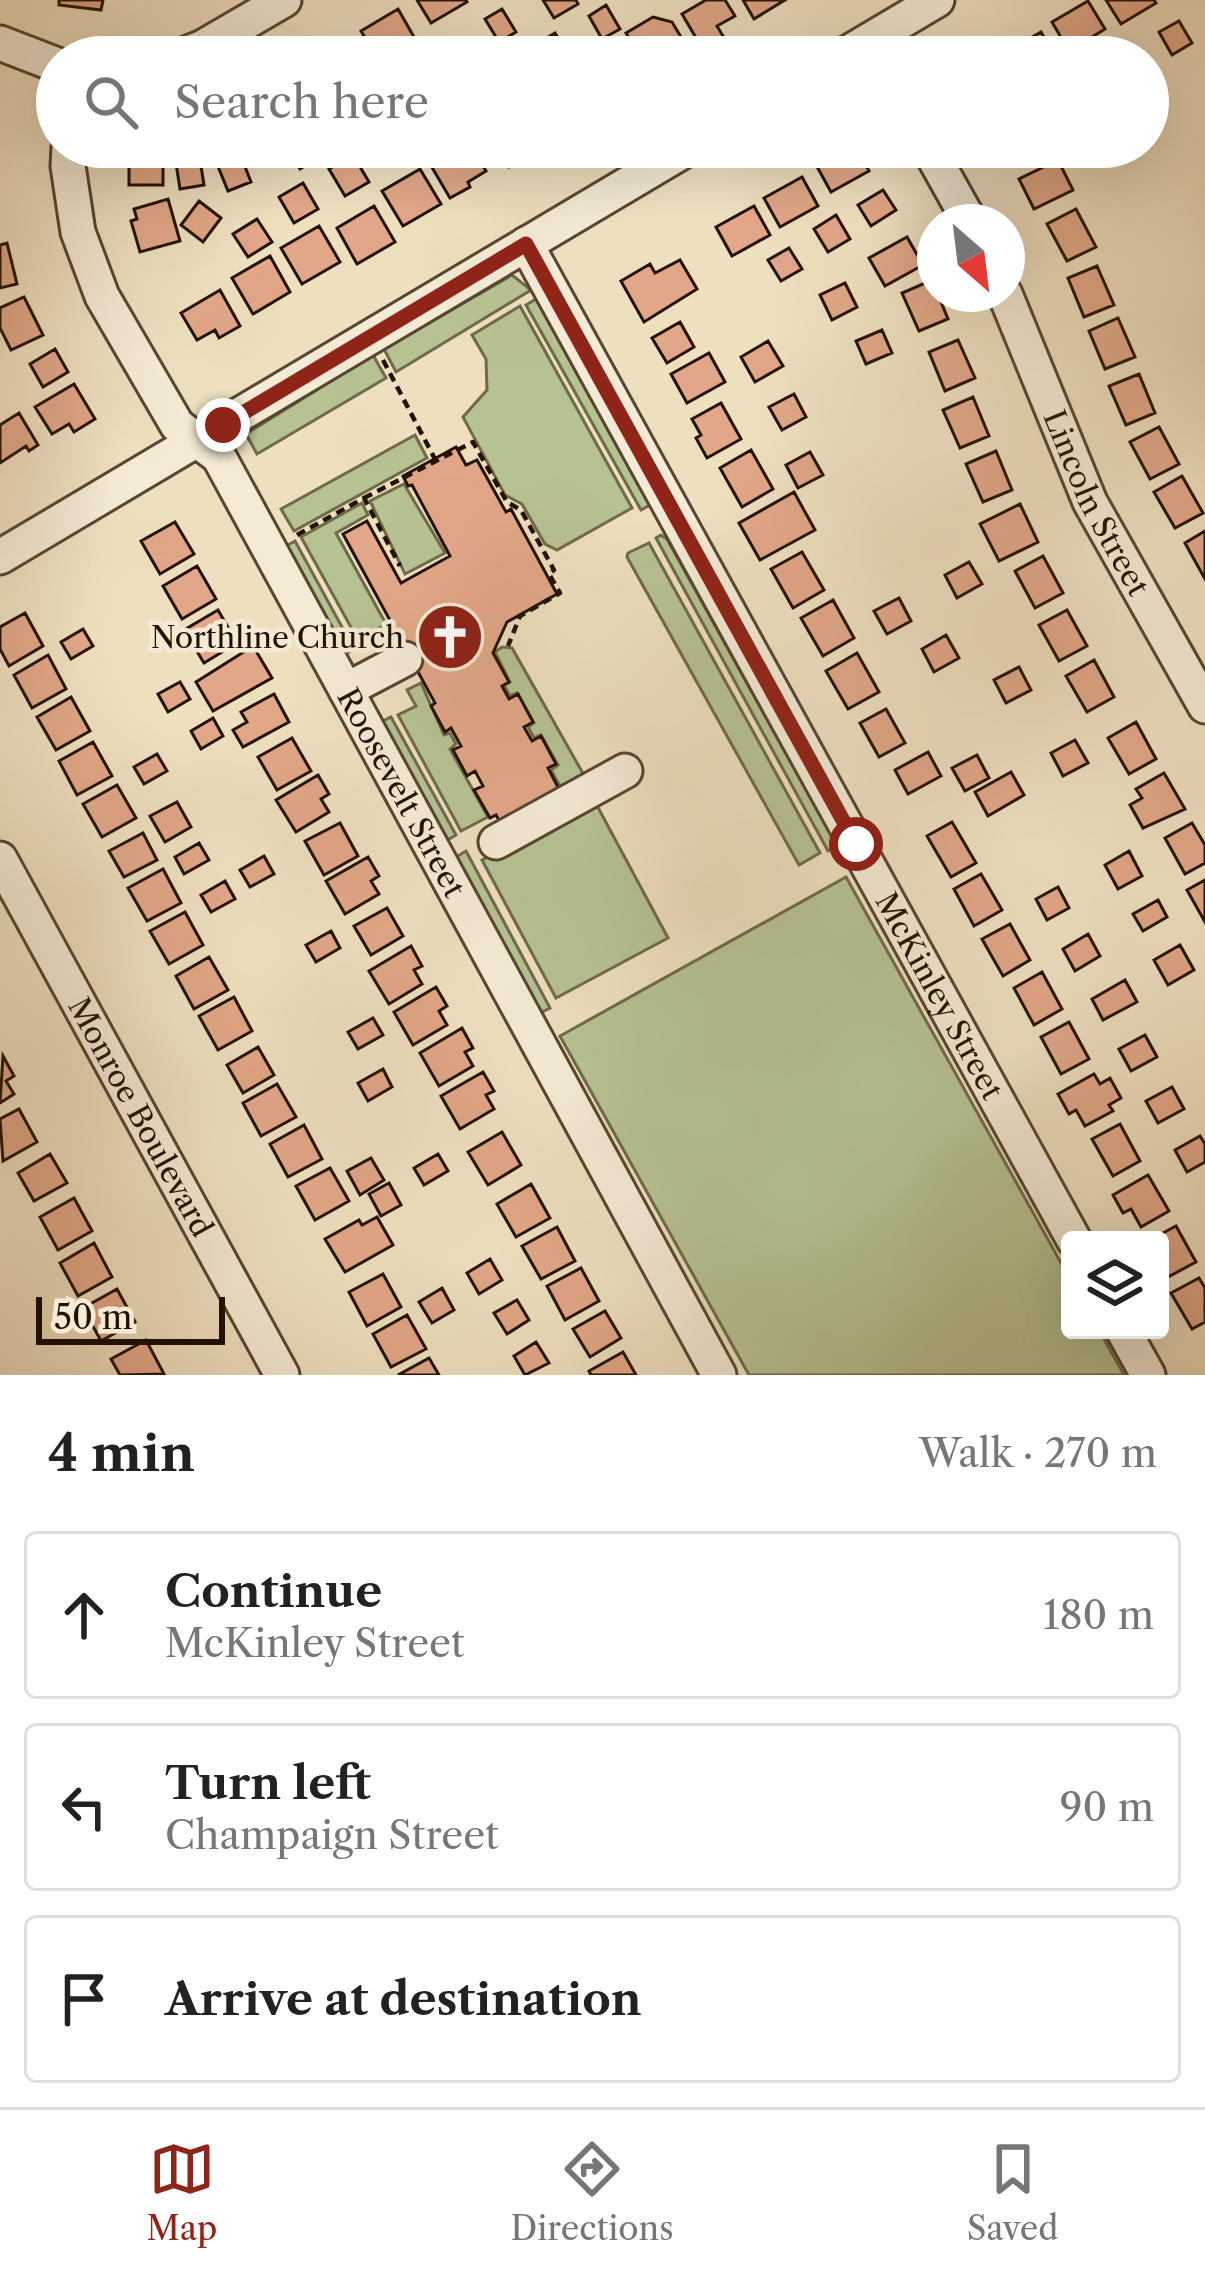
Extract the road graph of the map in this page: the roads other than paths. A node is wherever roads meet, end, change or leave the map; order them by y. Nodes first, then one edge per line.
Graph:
1 (284, 0) edge
2 (937, 0) edge
3 (222, 36) edge
4 (885, 36) edge
5 (0, 43) edge
6 (36, 59) edge
7 (71, 168) edge
8 (654, 168) edge
9 (940, 168) edge
10 (960, 204) edge
11 (526, 244) junction
12 (1012, 312) edge
13 (198, 440) junction
14 (0, 557) edge
15 (405, 658) dead end
16 (346, 690) junction
17 (1205, 706) edge
18 (625, 771) dead end
19 (496, 842) dead end
20 (0, 859) edge
21 (1069, 1231) edge
22 (1128, 1339) edge
23 (282, 1375) edge
24 (719, 1375) edge
25 (1148, 1375) edge

1 - 3 street
2 - 4 street
5 - 6 street
7 - 13 street, Roosevelt Street
8 - 11 street
9 - 10 street
11 - 13 street
11 - 21 street, McKinley Street
12 - 17 street, Lincoln Street
13 - 14 street
13 - 16 street, Roosevelt Street
15 - 16 street
16 - 24 street, Roosevelt Street
18 - 19 street
20 - 23 street, Monroe Boulevard
22 - 25 street

